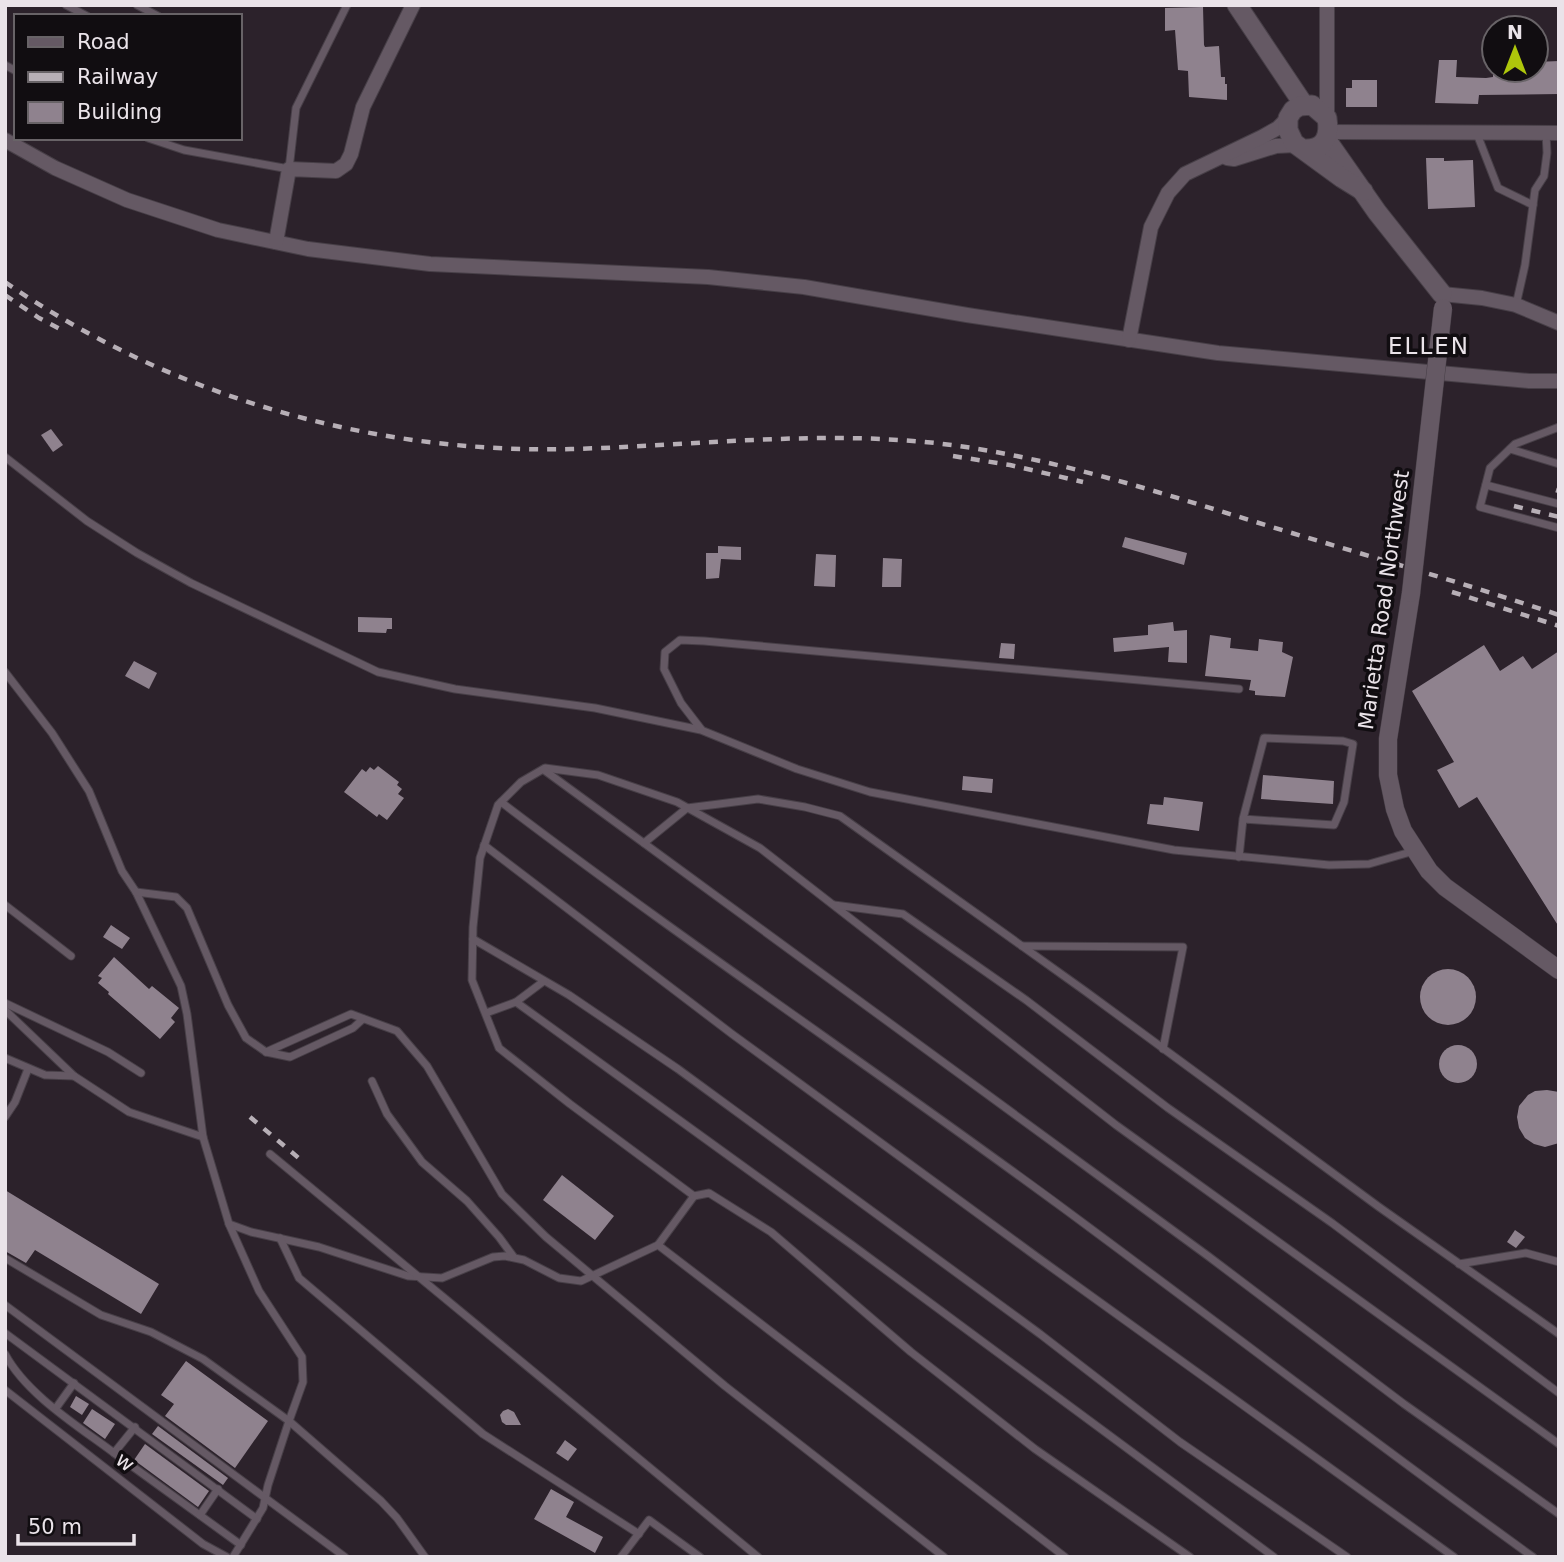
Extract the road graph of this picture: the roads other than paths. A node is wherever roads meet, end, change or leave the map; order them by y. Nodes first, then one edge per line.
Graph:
1 (66, 5) edge
2 (137, 5) edge
3 (347, 5) edge
4 (413, 5) edge
5 (1237, 5) edge
6 (1326, 5) edge
7 (83, 14) edge
8 (154, 14) edge
9 (1326, 82) junction
10 (1299, 109) junction
11 (1327, 130) junction
12 (1477, 133) junction
13 (1552, 133) edge
14 (5, 140) edge
15 (154, 140) edge
16 (1300, 147) junction
17 (1222, 158) junction
18 (289, 169) junction
19 (1363, 191) junction
20 (1533, 205) junction
21 (276, 242) junction
22 (1443, 301) junction
23 (1516, 305) junction
24 (1559, 323) edge
25 (1129, 340) junction
26 (1559, 381) edge
27 (1559, 427) edge
28 (1510, 449) junction
29 (5, 457) edge
30 (1559, 464) edge
31 (1486, 485) junction
32 (1559, 504) edge
33 (1559, 528) edge
34 (5, 672) edge
35 (1239, 690) dead end
36 (701, 730) junction
37 (543, 769) junction
38 (501, 802) junction
39 (687, 808) junction
40 (1243, 819) junction
41 (644, 843) junction
42 (484, 845) junction
43 (1414, 851) junction
44 (1239, 857) junction
45 (135, 892) junction
46 (5, 905) edge
47 (833, 905) junction
48 (472, 939) junction
49 (1021, 946) junction
50 (71, 956) dead end
51 (1559, 970) edge
52 (544, 981) junction
53 (516, 1002) junction
54 (5, 1003) edge
55 (5, 1010) edge
56 (486, 1013) junction
57 (363, 1020) junction
58 (1163, 1049) junction
59 (266, 1052) junction
60 (5, 1058) edge
61 (28, 1069) junction
62 (141, 1073) dead end
63 (74, 1076) junction
64 (372, 1081) dead end
65 (5, 1117) edge
66 (202, 1137) junction
67 (270, 1154) dead end
68 (694, 1196) junction
69 (229, 1224) junction
70 (280, 1238) junction
71 (658, 1245) junction
72 (513, 1256) junction
73 (5, 1258) edge
74 (1559, 1262) edge
75 (1458, 1264) junction
76 (416, 1276) junction
77 (593, 1276) junction
78 (5, 1305) edge
79 (5, 1333) edge
80 (1559, 1334) edge
81 (5, 1354) edge
82 (74, 1382) junction
83 (5, 1390) edge
84 (1559, 1393) edge
85 (56, 1408) junction
86 (289, 1421) junction
87 (135, 1427) junction
88 (1559, 1444) edge
89 (114, 1453) junction
90 (218, 1489) junction
91 (265, 1498) junction
92 (1559, 1514) edge
93 (200, 1516) junction
94 (257, 1519) junction
95 (639, 1534) junction
96 (241, 1545) junction
97 (226, 1557) edge
98 (233, 1557) edge
99 (345, 1557) edge
100 (425, 1557) edge
101 (621, 1557) edge
102 (700, 1557) edge
103 (758, 1557) edge
104 (944, 1557) edge
105 (1065, 1557) edge
106 (1190, 1557) edge
107 (1274, 1557) edge
108 (1347, 1557) edge
109 (1454, 1557) edge
110 (1533, 1557) edge

1 - 7 lane
2 - 8 lane
3 - 18 lane
4 - 18 street
5 - 10 main road
6 - 9 street
9 - 10 street
9 - 11 street
10 - 11 main road
10 - 16 main road
10 - 17 street
11 - 12 street
11 - 16 main road
11 - 19 main road
12 - 13 street
12 - 20 lane
13 - 20 lane
14 - 21 street
15 - 18 lane
16 - 17 street
16 - 19 main road
17 - 25 street
18 - 21 street
19 - 22 main road
20 - 23 lane
21 - 25 street
22 - 23 street
22 - 43 street, Marietta Road Northwest, bridge
23 - 24 street
25 - 26 street
27 - 28 lane
28 - 30 lane
28 - 31 lane
29 - 36 lane
31 - 32 lane
31 - 33 lane
34 - 45 lane
35 - 36 lane
36 - 44 lane
37 - 38 lane
37 - 39 lane
37 - 41 lane
38 - 42 lane
38 - 110 lane
39 - 41 lane
39 - 47 lane
39 - 49 lane
40 - 40 lane
40 - 44 lane
41 - 92 lane
42 - 48 lane
42 - 109 lane
43 - 44 lane
43 - 51 street, Marietta Road Northwest
45 - 59 lane
45 - 66 lane
46 - 50 lane
47 - 84 lane
47 - 88 lane
48 - 52 lane
48 - 56 lane
49 - 58 lane
49 - 58 lane
52 - 53 lane
52 - 108 lane
53 - 56 lane
53 - 107 lane
54 - 62 lane
55 - 63 lane
56 - 68 lane
57 - 59 lane
57 - 59 lane
57 - 77 lane
58 - 75 lane
60 - 61 lane
61 - 63 lane
61 - 65 lane
63 - 66 lane
64 - 72 lane
66 - 69 lane
67 - 76 lane
68 - 71 lane
68 - 106 lane
69 - 70 lane
69 - 86 lane
70 - 76 lane
70 - 95 lane
71 - 77 lane
71 - 105 lane
72 - 76 lane
72 - 77 lane
73 - 86 lane
74 - 75 lane
75 - 80 lane
76 - 103 lane
77 - 104 lane
78 - 91 lane
79 - 82 lane
81 - 85 lane
82 - 85 lane
82 - 87 lane
83 - 97 lane, w
85 - 89 lane
86 - 91 lane
86 - 100 lane
87 - 89 lane
87 - 90 lane
89 - 93 lane
90 - 93 lane
90 - 94 lane
91 - 94 lane
91 - 99 lane
93 - 96 lane
94 - 96 lane
95 - 101 lane
95 - 102 lane
96 - 98 lane

